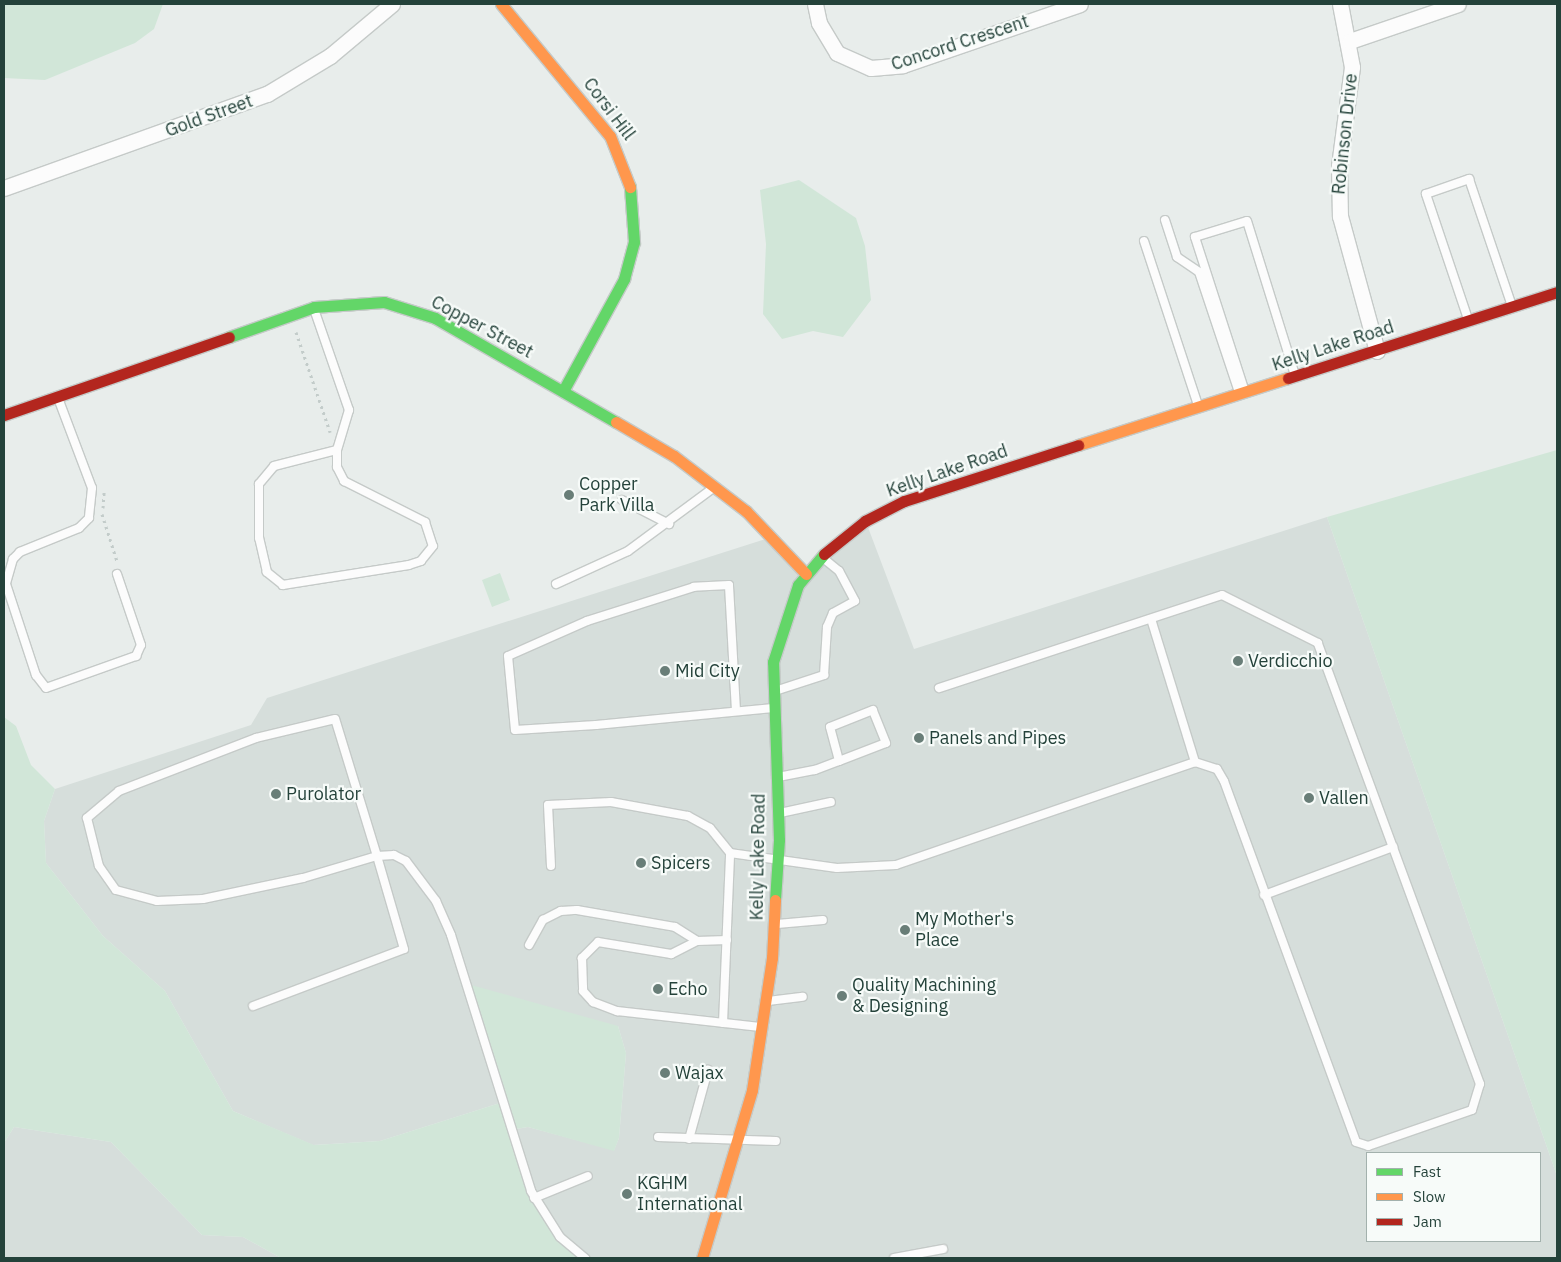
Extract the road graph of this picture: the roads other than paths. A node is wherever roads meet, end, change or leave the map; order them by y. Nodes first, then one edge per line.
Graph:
1 (392, 4) edge
2 (501, 4) edge
3 (815, 4) edge
4 (1080, 4) edge
5 (1340, 4) edge
6 (1458, 4) edge
7 (1350, 41) junction
8 (4, 188) edge
9 (1164, 220) dead end
10 (1144, 241) dead end
11 (1557, 292) edge
12 (314, 307) junction
13 (1512, 307) junction
14 (1468, 321) junction
15 (1377, 351) junction
16 (1296, 377) junction
17 (563, 391) junction
18 (1242, 394) junction
19 (58, 396) junction
20 (1199, 407) junction
21 (4, 415) edge
22 (336, 450) junction
23 (717, 485) junction
24 (622, 500) dead end
25 (669, 524) junction
26 (821, 556) junction
27 (117, 574) dead end
28 (806, 574) junction
29 (556, 584) dead end
30 (1151, 619) junction
31 (939, 688) dead end
32 (772, 691) junction
33 (773, 708) junction
34 (736, 712) junction
35 (839, 761) junction
36 (1194, 762) junction
37 (776, 777) junction
38 (832, 802) dead end
39 (778, 813) junction
40 (1393, 847) junction
41 (730, 853) junction
42 (377, 856) junction
43 (779, 860) junction
44 (551, 866) dead end
45 (1264, 895) junction
46 (823, 920) dead end
47 (774, 925) junction
48 (727, 940) junction
49 (696, 941) junction
50 (529, 945) dead end
51 (803, 997) dead end
52 (766, 1001) junction
53 (253, 1006) dead end
54 (723, 1023) junction
55 (763, 1027) junction
56 (708, 1070) dead end
57 (658, 1137) dead end
58 (689, 1139) junction
59 (738, 1142) junction
60 (776, 1142) dead end
61 (588, 1176) dead end
62 (534, 1198) junction
63 (943, 1250) dead end
64 (585, 1258) edge
65 (702, 1258) edge
66 (894, 1258) edge

1 - 8 street, Gold Street
2 - 17 street, Corsi Hill
3 - 4 street, Concord Crescent
5 - 7 street, Robinson Drive
6 - 7 street
7 - 15 street, Robinson Drive
9 - 18 lane
10 - 20 lane
11 - 13 street, Kelly Lake Road
12 - 17 street, Copper Street
12 - 19 street, Copper Street
12 - 22 lane
13 - 14 street, Kelly Lake Road
13 - 14 lane
14 - 15 street, Kelly Lake Road
15 - 16 street, Kelly Lake Road
16 - 18 street, Kelly Lake Road
16 - 18 lane
17 - 23 street, Copper Street
18 - 20 street, Kelly Lake Road
19 - 21 street, Copper Street
19 - 27 lane
20 - 26 street, Kelly Lake Road
22 - 22 lane
23 - 25 lane
23 - 28 street, Copper Street
24 - 25 lane
25 - 29 lane
26 - 28 street, Kelly Lake Road
26 - 32 lane
28 - 32 street, Kelly Lake Road
30 - 31 lane
30 - 36 lane
30 - 40 lane
32 - 33 street, Kelly Lake Road
33 - 34 lane
33 - 37 street, Kelly Lake Road
34 - 34 lane
35 - 35 lane
35 - 37 lane
36 - 43 lane
36 - 45 lane
37 - 39 street, Kelly Lake Road
38 - 39 lane
39 - 43 street, Kelly Lake Road
40 - 45 lane
40 - 45 lane
41 - 43 lane
41 - 44 lane
41 - 48 lane
42 - 42 lane
42 - 53 lane
42 - 62 lane
43 - 47 street, Kelly Lake Road
46 - 47 lane
47 - 52 street, Kelly Lake Road
48 - 49 lane
48 - 54 lane
49 - 50 lane
49 - 54 lane
51 - 52 lane
52 - 55 street, Kelly Lake Road
54 - 55 lane
55 - 59 street, Kelly Lake Road
56 - 58 lane
57 - 58 lane
58 - 59 lane
59 - 60 lane
59 - 65 street, Kelly Lake Road
61 - 62 lane
62 - 64 lane
63 - 66 lane

